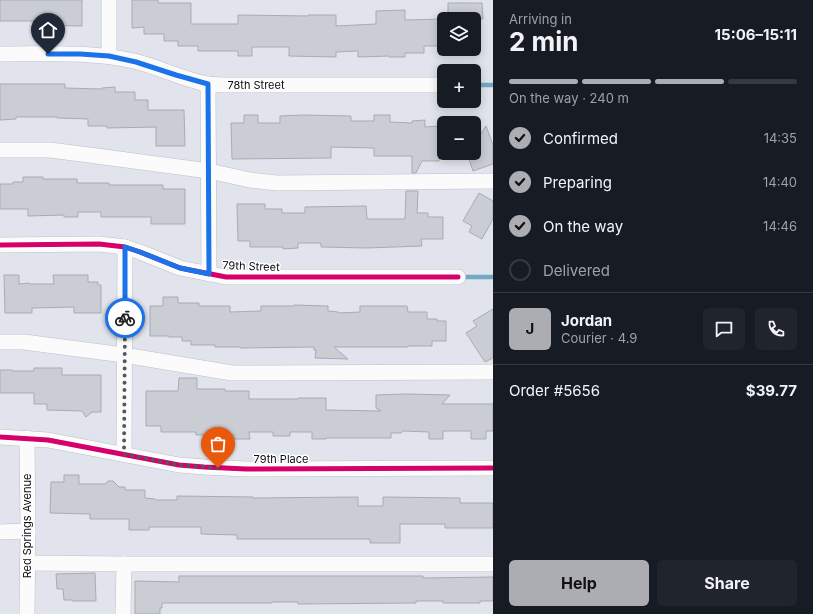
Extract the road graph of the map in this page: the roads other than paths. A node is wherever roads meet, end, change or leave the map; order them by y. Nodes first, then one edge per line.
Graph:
1 (109, 0) edge
2 (0, 54) edge
3 (109, 56) junction
4 (208, 84) junction
5 (437, 85) edge
6 (0, 150) edge
7 (209, 171) junction
8 (493, 181) edge
9 (0, 245) edge
10 (125, 247) junction
11 (209, 274) junction
12 (458, 277) dead end
13 (0, 342) edge
14 (124, 355) junction
15 (493, 372) edge
16 (0, 437) edge
17 (26, 438) junction
18 (124, 454) junction
19 (493, 468) edge
20 (0, 532) edge
21 (28, 532) junction
22 (27, 563) junction
23 (124, 564) junction
24 (493, 564) edge
25 (27, 614) edge
26 (123, 614) edge

1 - 3 street
2 - 3 street, 78th Street
3 - 4 street, 78th Street
4 - 5 street, 78th Street
4 - 7 street
6 - 7 street
7 - 8 street
7 - 11 street
9 - 10 street, 79th Street
10 - 11 street, 79th Street
10 - 14 street
11 - 12 street, 79th Street
13 - 14 street
14 - 15 street
14 - 18 street
16 - 17 street, 79th Place
17 - 18 street, 79th Place
17 - 21 street, Red Springs Avenue
18 - 19 street, 79th Place
20 - 21 street
21 - 22 street, Red Springs Avenue
22 - 23 street
22 - 25 street, Red Springs Avenue
23 - 24 street
23 - 26 street

